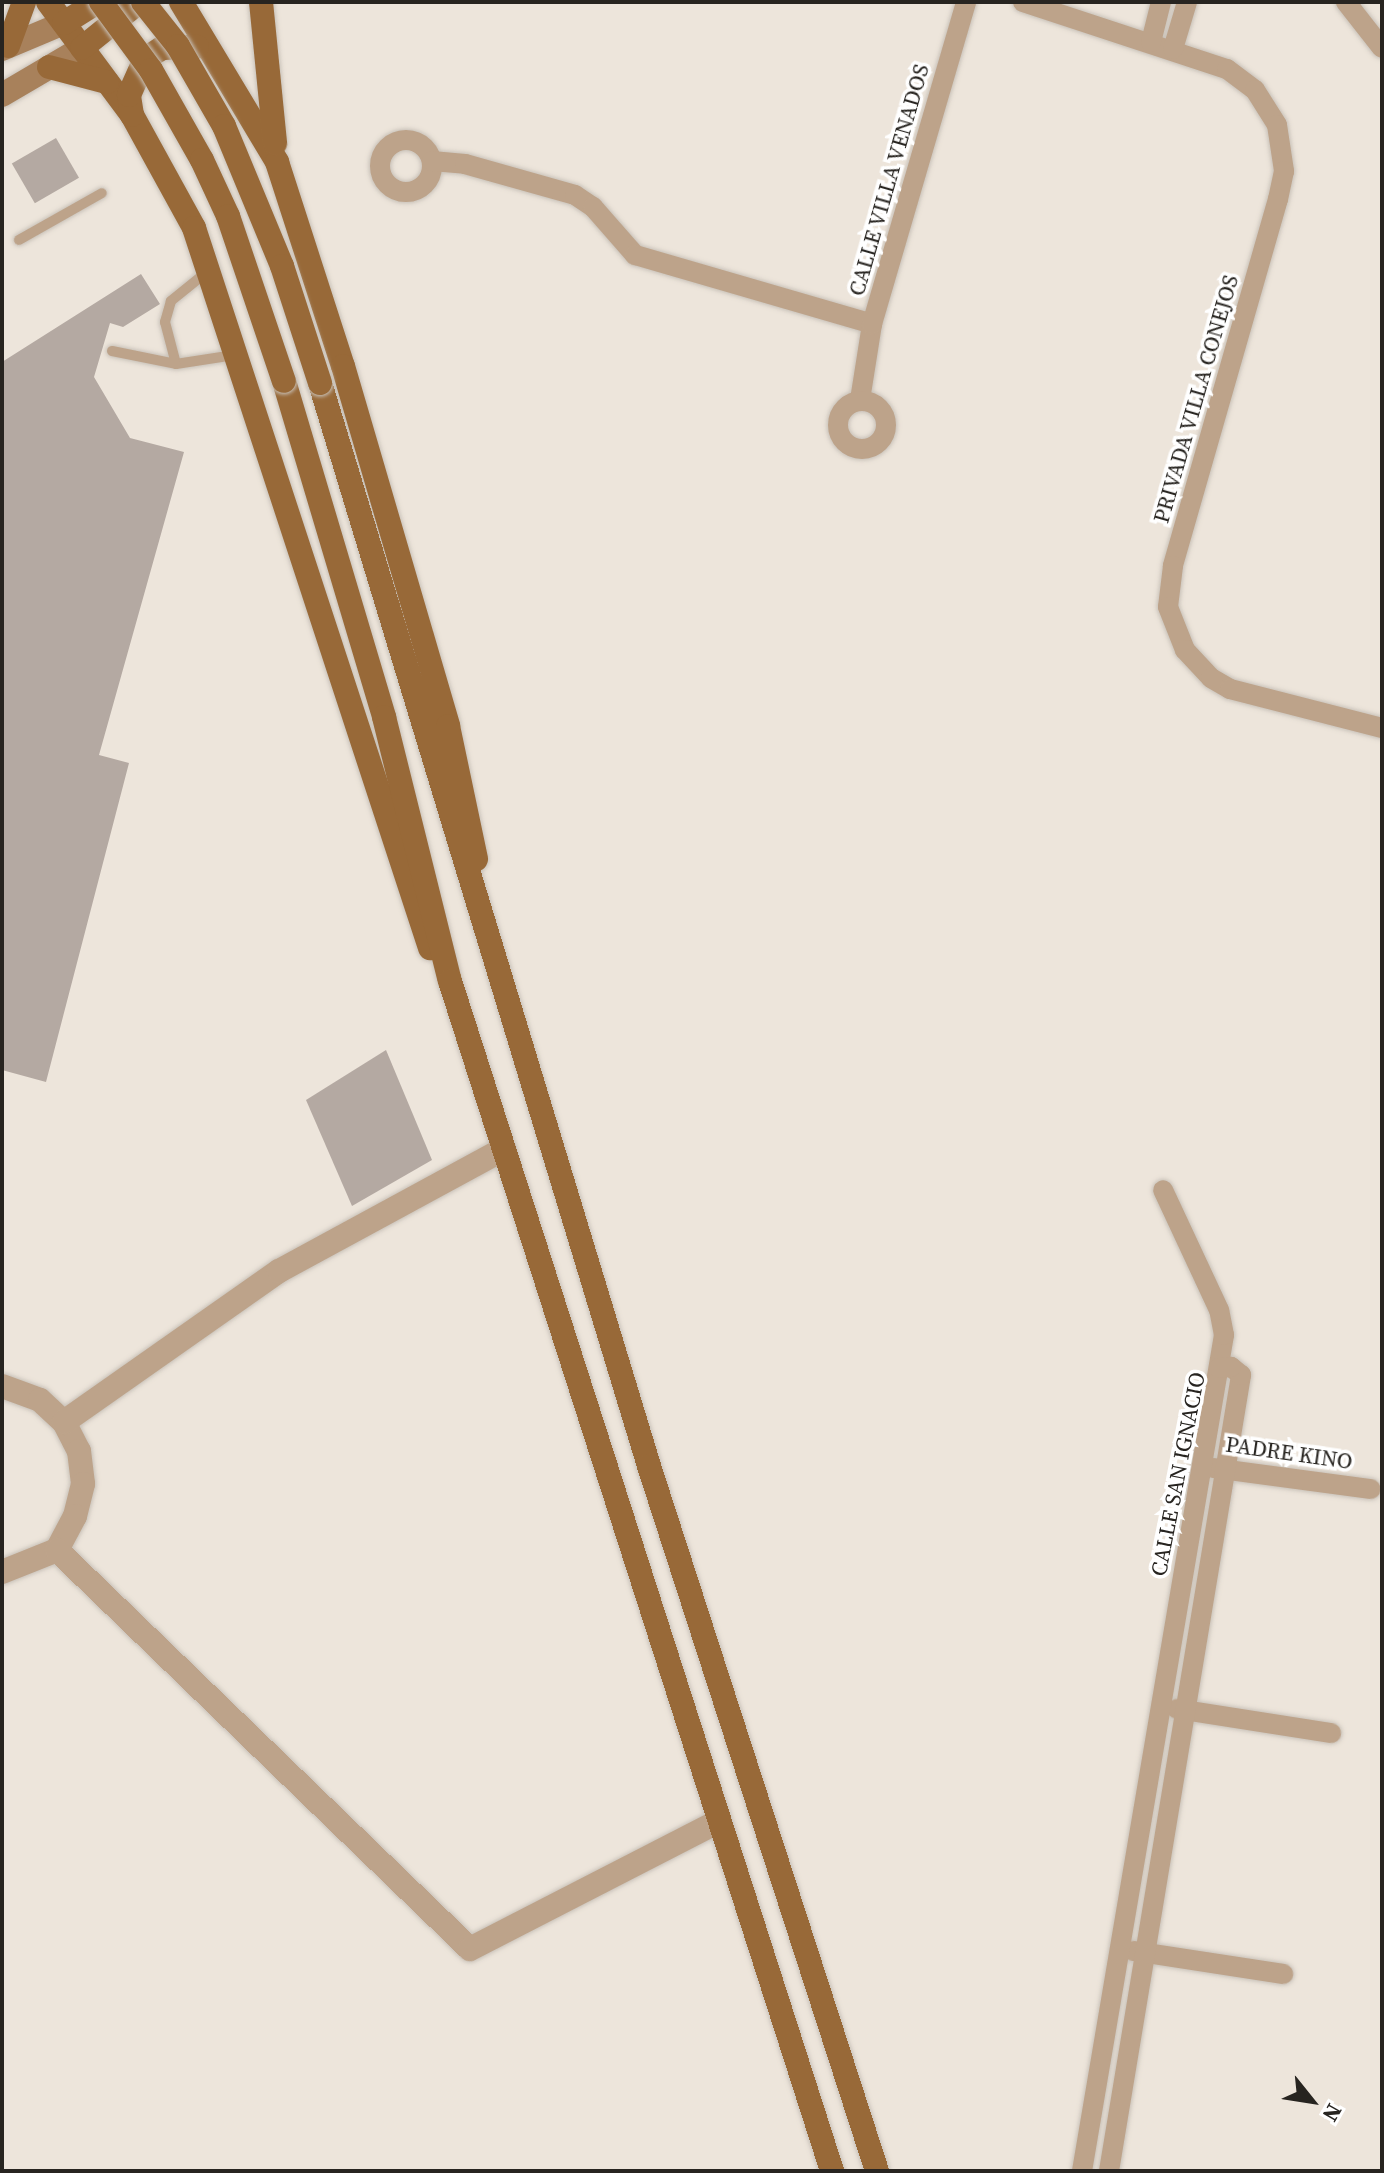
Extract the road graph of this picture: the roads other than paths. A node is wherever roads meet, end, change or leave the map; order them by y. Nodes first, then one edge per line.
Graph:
1 (24, 2) edge
2 (48, 2) edge
3 (99, 2) edge
4 (141, 2) edge
5 (181, 2) edge
6 (261, 2) edge
7 (966, 2) edge
8 (1023, 2) edge
9 (1161, 2) edge
10 (1187, 2) edge
11 (1346, 2) edge
12 (64, 23) junction
13 (1151, 42) junction
14 (4, 48) edge
15 (82, 48) junction
16 (1382, 48) edge
17 (1173, 49) junction
18 (217, 56) junction
19 (49, 67) junction
20 (107, 82) junction
21 (12, 89) edge
22 (132, 115) junction
23 (432, 161) dead end
24 (277, 162) junction
25 (102, 193) dead end
26 (19, 240) dead end
27 (210, 269) junction
28 (872, 324) junction
29 (112, 351) dead end
30 (238, 354) junction
31 (176, 364) junction
32 (860, 400) dead end
33 (1382, 728) edge
34 (479, 906) junction
35 (450, 981) junction
36 (504, 1149) junction
37 (1163, 1190) dead end
38 (1219, 1368) junction
39 (2, 1386) edge
40 (64, 1422) junction
41 (1201, 1466) junction
42 (1225, 1469) junction
43 (1371, 1489) dead end
44 (57, 1550) junction
45 (2, 1572) edge
46 (1160, 1706) junction
47 (1187, 1710) junction
48 (1331, 1733) dead end
49 (719, 1821) junction
50 (1117, 1949) junction
51 (1145, 1953) junction
52 (1283, 1974) dead end
53 (832, 2171) edge
54 (877, 2171) edge
55 (1082, 2171) edge
56 (1109, 2171) edge

1 - 14 main road
2 - 12 main road
3 - 12 main road
3 - 35 main road, bridge
4 - 15 main road
4 - 34 main road, bridge
5 - 18 main road
6 - 24 main road
7 - 28 street, CALLE VILLA VENADOS
8 - 13 street
9 - 13 street
10 - 17 street
11 - 16 street
12 - 14 main road
12 - 15 main road
13 - 17 street
14 - 21 main road
15 - 19 main road
15 - 20 main road
17 - 33 street, PRIVADA VILLA CONEJOS
18 - 22 main road
18 - 24 main road
19 - 20 main road
19 - 21 main road
20 - 22 main road
22 - 27 main road
23 - 28 street, CALLE VILLA VENADOS
24 - 34 main road
25 - 26 lane
27 - 30 main road
27 - 31 lane
28 - 32 street
29 - 31 lane
30 - 31 lane
30 - 35 main road
34 - 54 main road
35 - 36 main road
36 - 40 street
36 - 49 main road
37 - 38 street
38 - 41 street, CALLE SAN IGNACIO
38 - 42 street, CALLE SAN IGNACIO
39 - 40 street
40 - 44 street
41 - 42 street, PADRE KINO
41 - 46 street, CALLE SAN IGNACIO
42 - 43 street, PADRE KINO
42 - 47 street, CALLE SAN IGNACIO
44 - 45 street
44 - 49 street
46 - 47 street
46 - 50 street, CALLE SAN IGNACIO
47 - 48 street
47 - 51 street, CALLE SAN IGNACIO
49 - 53 main road
50 - 51 street
50 - 55 street, CALLE SAN IGNACIO
51 - 52 street
51 - 56 street, CALLE SAN IGNACIO

